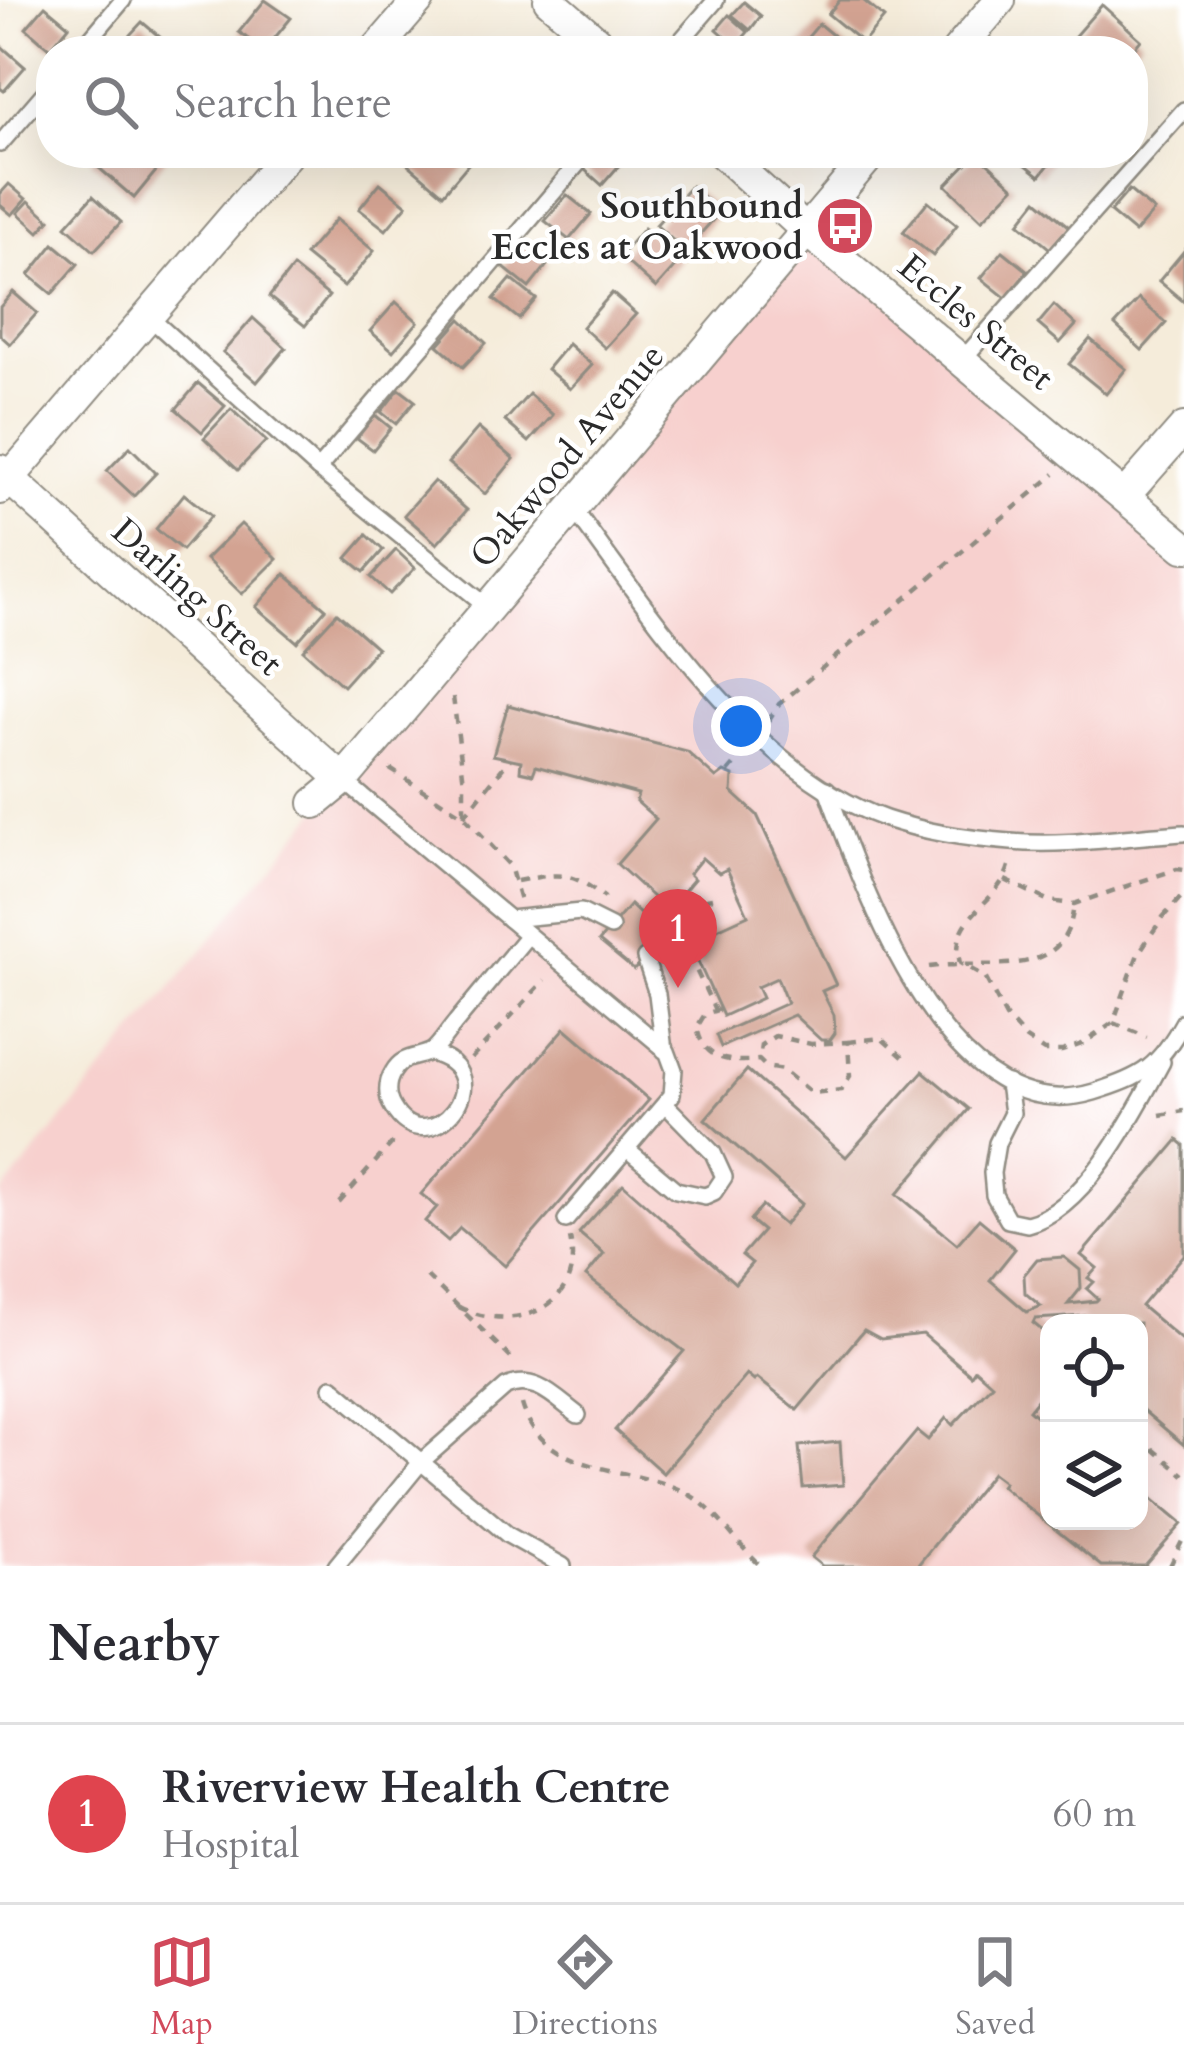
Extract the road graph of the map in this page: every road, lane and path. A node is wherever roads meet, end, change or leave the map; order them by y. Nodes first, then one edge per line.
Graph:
1 (123, 0) edge
2 (418, 0) edge
3 (549, 0) edge
4 (716, 0) edge
5 (1000, 0) edge
6 (93, 36) edge
7 (388, 36) edge
8 (591, 36) edge
9 (686, 36) edge
10 (970, 36) edge
11 (36, 102) edge
12 (1184, 110) edge
13 (0, 144) edge
14 (1148, 151) edge
15 (274, 168) edge
16 (573, 168) edge
17 (738, 168) edge
18 (860, 168) edge
19 (1133, 168) edge
20 (807, 231) junction
21 (148, 316) junction
22 (964, 359) junction
23 (1184, 428) edge
24 (1078, 455) junction
25 (318, 470) junction
26 (3, 479) edge
27 (1125, 495) junction
28 (573, 508) junction
29 (1184, 547) edge
30 (488, 608) junction
31 (448, 656) junction
32 (758, 736) junction
33 (368, 750) junction
34 (510, 759) dead end
35 (728, 772) dead end
36 (343, 780) junction
37 (827, 789) junction
38 (315, 803) dead end
39 (464, 816) junction
40 (1184, 833) edge
41 (1184, 870) edge
42 (517, 881) junction
43 (1184, 894) edge
44 (712, 898) dead end
45 (1074, 904) junction
46 (617, 908) dead end
47 (515, 918) junction
48 (611, 927) dead end
49 (528, 935) junction
50 (645, 958) dead end
51 (960, 963) junction
52 (906, 972) junction
53 (1184, 1022) edge
54 (1113, 1023) junction
55 (848, 1042) junction
56 (664, 1050) junction
57 (1167, 1052) junction
58 (430, 1053) junction
59 (903, 1057) dead end
60 (759, 1060) junction
61 (1008, 1083) junction
62 (664, 1104) junction
63 (1184, 1111) edge
64 (1152, 1116) dead end
65 (627, 1149) junction
66 (566, 1220) joint
67 (427, 1276) dead end
68 (459, 1307) junction
69 (521, 1381) junction
70 (332, 1387) dead end
71 (542, 1387) junction
72 (578, 1415) dead end
73 (1148, 1445) edge
74 (421, 1462) junction
75 (1184, 1475) edge
76 (1184, 1537) edge
77 (336, 1566) edge
78 (563, 1566) edge
79 (761, 1566) edge
80 (1171, 1566) edge

1 - 6 lane
2 - 7 street
3 - 8 street
4 - 9 lane
5 - 10 street
11 - 13 lane
12 - 14 lane
15 - 21 street
16 - 25 lane
17 - 20 street, Eccles Street
18 - 20 street, Oakwood Avenue
19 - 22 lane
20 - 22 street, Eccles Street
20 - 28 street, Oakwood Avenue
21 - 25 lane
21 - 26 street
22 - 24 street, Eccles Street
23 - 27 street
24 - 27 street, Eccles Street
24 - 32 path
25 - 30 lane
26 - 36 street, Darling Street
27 - 29 street, Eccles Street
28 - 30 street, Oakwood Avenue
28 - 32 lane
30 - 31 street, Oakwood Avenue
31 - 33 street, Oakwood Avenue
31 - 39 path
32 - 35 path
32 - 37 lane
33 - 36 street, Oakwood Avenue
33 - 39 path
34 - 39 path
36 - 38 street, Oakwood Avenue
36 - 47 lane
37 - 40 lane
37 - 52 lane
39 - 42 path
41 - 45 path
42 - 46 path
42 - 47 path
43 - 54 path
44 - 60 path
45 - 51 path
45 - 51 path
47 - 48 lane
47 - 49 lane
49 - 56 lane
49 - 58 lane
50 - 56 lane
51 - 52 path
51 - 54 path
52 - 61 lane
53 - 57 lane
54 - 57 path
55 - 59 path
55 - 60 path
55 - 60 path
56 - 62 lane
57 - 61 lane
57 - 61 lane
58 - 58 lane
62 - 65 lane
62 - 65 lane
63 - 64 path
65 - 66 lane
66 - 68 path
67 - 68 path
68 - 71 path
69 - 71 lane
69 - 74 lane
69 - 79 path
70 - 74 lane
71 - 72 lane
73 - 75 path
74 - 77 lane
74 - 78 lane
76 - 80 path

